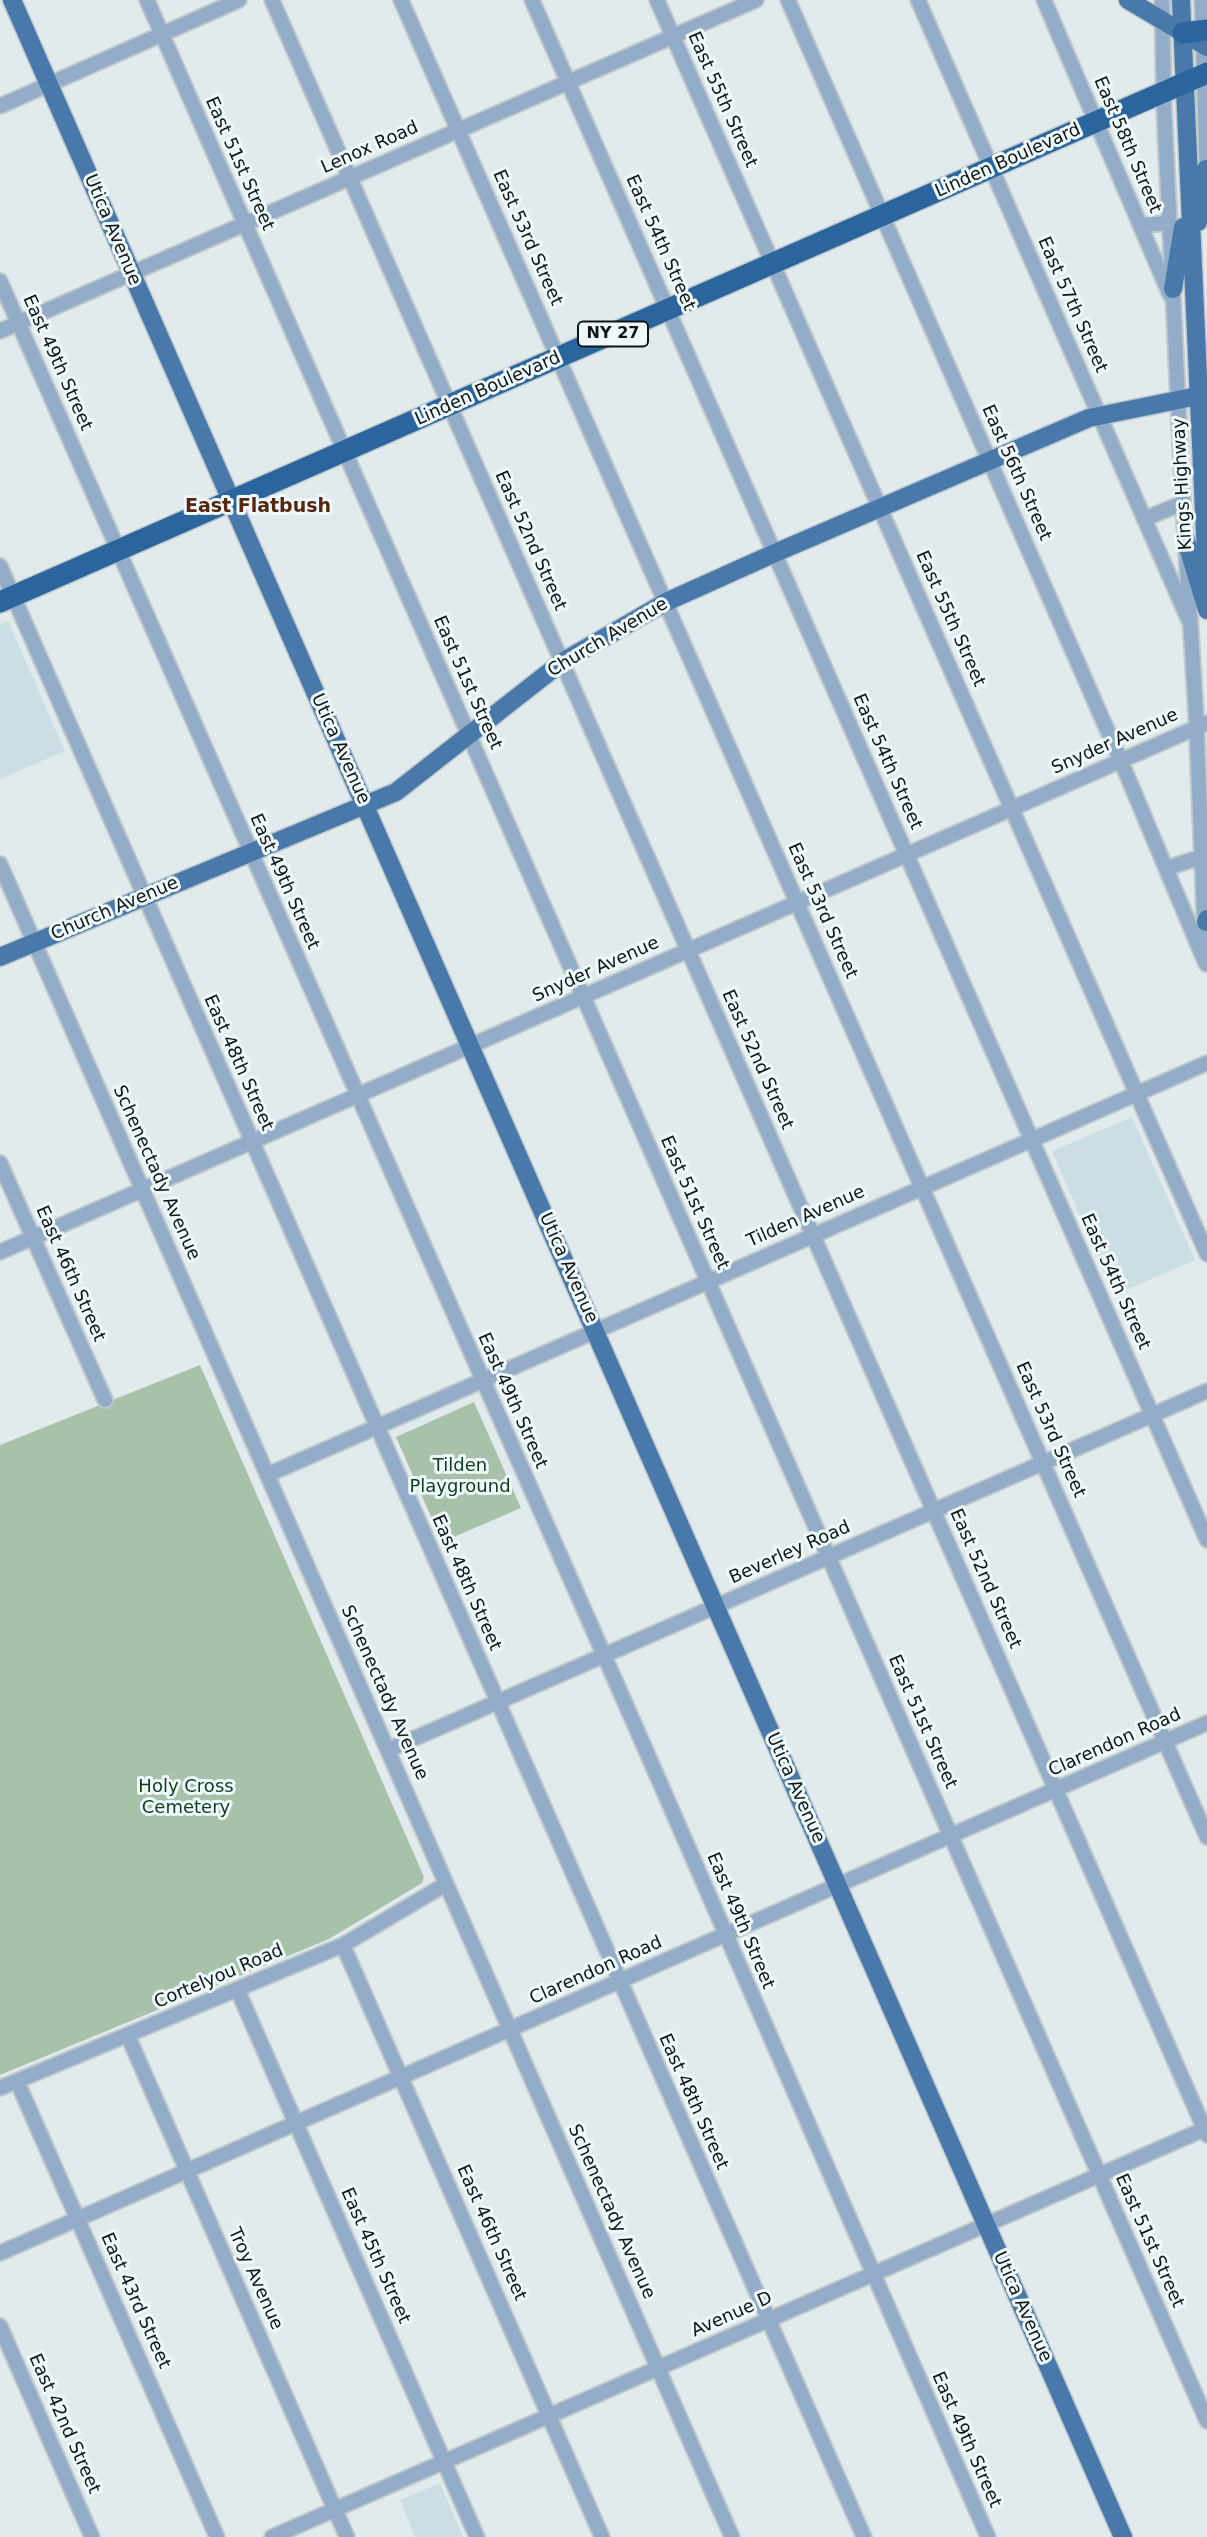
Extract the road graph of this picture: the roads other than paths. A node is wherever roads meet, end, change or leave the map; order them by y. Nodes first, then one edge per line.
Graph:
1 (12, 0) edge
2 (146, 0) edge
3 (239, 0) edge
4 (272, 0) edge
5 (401, 0) edge
6 (532, 0) edge
7 (657, 0) edge
8 (756, 0) edge
9 (788, 0) edge
10 (918, 0) edge
11 (1044, 0) edge
12 (1128, 0) edge
13 (1163, 0) edge
14 (1181, 0) edge
15 (1163, 21) junction
16 (1202, 25) edge
17 (161, 34) junction
18 (673, 36) junction
19 (1198, 77) edge
20 (568, 83) junction
21 (48, 84) junction
22 (1164, 92) junction
23 (0, 106) edge
24 (1097, 122) junction
25 (458, 130) junction
26 (1206, 148) edge
27 (991, 168) junction
28 (1206, 169) edge
29 (350, 178) junction
30 (1207, 184) edge
31 (1189, 189) junction
32 (882, 216) junction
33 (1170, 223) junction
34 (244, 224) junction
35 (1140, 225) junction
36 (773, 264) junction
37 (1192, 264) junction
38 (131, 274) junction
39 (0, 281) edge
40 (1174, 297) junction
41 (668, 310) junction
42 (18, 323) junction
43 (0, 331) edge
44 (559, 358) junction
45 (1202, 395) edge
46 (1179, 400) junction
47 (450, 406) junction
48 (1101, 416) junction
49 (345, 452) junction
50 (989, 461) junction
51 (231, 501) junction
52 (1183, 503) junction
53 (880, 507) junction
54 (1144, 519) junction
55 (1185, 537) junction
56 (118, 551) junction
57 (775, 552) junction
58 (1207, 564) edge
59 (0, 566) edge
60 (1207, 577) edge
61 (7, 599) edge
62 (666, 602) junction
63 (1207, 610) edge
64 (1191, 625) junction
65 (562, 662) junction
66 (1202, 725) edge
67 (468, 735) junction
68 (1121, 760) junction
69 (364, 806) junction
70 (1012, 809) junction
71 (250, 853) junction
72 (907, 855) junction
73 (1201, 857) junction
74 (0, 864) edge
75 (1167, 868) junction
76 (144, 896) junction
77 (797, 902) junction
78 (1207, 920) edge
79 (34, 943) junction
80 (688, 950) junction
81 (0, 957) edge
82 (1207, 966) edge
83 (583, 996) junction
84 (470, 1046) junction
85 (1207, 1063) edge
86 (1137, 1094) junction
87 (356, 1096) junction
88 (1032, 1140) junction
89 (251, 1141) junction
90 (0, 1163) edge
91 (922, 1187) junction
92 (142, 1189) junction
93 (814, 1235) junction
94 (32, 1237) junction
95 (0, 1252) edge
96 (1207, 1254) edge
97 (708, 1281) junction
98 (595, 1330) junction
99 (482, 1380) junction
100 (1207, 1391) edge
101 (105, 1401) dead end
102 (1152, 1414) junction
103 (377, 1426) junction
104 (1043, 1462) junction
105 (267, 1475) junction
106 (933, 1510) junction
107 (1207, 1540) edge
108 (828, 1556) junction
109 (716, 1607) junction
110 (603, 1656) junction
111 (497, 1703) junction
112 (1207, 1723) edge
113 (1166, 1742) junction
114 (388, 1750) junction
115 (1056, 1790) junction
116 (951, 1836) junction
117 (1207, 1838) edge
118 (446, 1884) junction
119 (838, 1886) junction
120 (725, 1935) junction
121 (343, 1945) junction
122 (620, 1981) junction
123 (238, 1991) junction
124 (510, 2029) junction
125 (128, 2036) junction
126 (401, 2077) junction
127 (17, 2081) junction
128 (0, 2088) edge
129 (297, 2123) junction
130 (1206, 2131) edge
131 (187, 2171) junction
132 (1099, 2175) junction
133 (78, 2218) junction
134 (986, 2225) junction
135 (0, 2253) edge
136 (872, 2274) junction
137 (767, 2320) junction
138 (0, 2326) edge
139 (658, 2368) junction
140 (549, 2416) junction
141 (1207, 2421) edge
142 (444, 2462) junction
143 (335, 2509) junction
144 (92, 2537) edge
145 (217, 2537) edge
146 (272, 2537) edge
147 (347, 2537) edge
148 (477, 2537) edge
149 (603, 2537) edge
150 (732, 2537) edge
151 (864, 2537) edge
152 (988, 2537) edge
153 (1123, 2537) edge

1 - 21 main road, Utica Avenue
2 - 17 street, East 51st Street
3 - 17 street
4 - 29 street, East 52nd Street
5 - 25 street, East 53rd Street
6 - 20 street, East 54th Street
7 - 18 street, East 55th Street
8 - 18 street, Lenox Road
9 - 32 street, East 56th Street
10 - 27 street, East 57th Street
11 - 24 street, East 58th Street
12 - 15 main road
13 - 15 street, Kings Highway
14 - 16 main road, Kings Highway
15 - 16 main road
15 - 22 street, Kings Highway
16 - 19 main road, Kings Highway
17 - 21 street
17 - 34 street, East 51st Street
18 - 20 street, Lenox Road
18 - 36 street, East 55th Street
19 - 22 highway, Linden Boulevard / NY 27
19 - 26 street, Kings Highway
19 - 31 main road, Kings Highway
20 - 25 street, Lenox Road
20 - 41 street, East 54th Street
21 - 23 street
21 - 38 main road, Utica Avenue
22 - 24 highway, Linden Boulevard / NY 27
22 - 33 street, Kings Highway
24 - 27 highway, Linden Boulevard / NY 27
24 - 35 street, East 58th Street
25 - 29 street, Lenox Road
25 - 44 street, East 53rd Street
26 - 28 street, Kings Highway
27 - 32 highway, Linden Boulevard / NY 27
27 - 48 street, East 57th Street
28 - 30 street, Kings Highway
28 - 37 main road
29 - 34 street, Lenox Road
29 - 47 street, East 52nd Street
31 - 37 main road, Kings Highway
31 - 40 main road
32 - 36 highway, Linden Boulevard / NY 27
32 - 50 street, East 56th Street
33 - 35 street
33 - 40 street, Kings Highway
34 - 38 street, Lenox Road
34 - 49 street, East 51st Street
35 - 40 street, East 58th Street
36 - 41 highway, Linden Boulevard / NY 27
36 - 53 street, East 55th Street
37 - 45 main road, Kings Highway
38 - 42 street, Lenox Road
38 - 51 main road, Utica Avenue
39 - 42 street, East 49th Street
40 - 46 street, Kings Highway
41 - 44 highway, Linden Boulevard / NY 27
41 - 57 street, East 54th Street
42 - 43 street, Lenox Road
42 - 56 street, East 49th Street
44 - 47 highway, Linden Boulevard / NY 27
44 - 62 street, East 53rd Street
45 - 46 main road, Church Avenue
45 - 58 main road, Kings Highway
46 - 48 main road, Church Avenue
46 - 52 street, Kings Highway
47 - 49 highway, Linden Boulevard / NY 27
47 - 65 street, East 52nd Street
48 - 50 main road, Church Avenue
48 - 54 street, East 57th Street
49 - 51 highway, Linden Boulevard / NY 27
49 - 67 street, East 51st Street
50 - 53 main road, Church Avenue
50 - 68 street, East 56th Street
51 - 56 highway, Linden Boulevard / NY 27
51 - 69 main road, Utica Avenue
52 - 54 street
52 - 55 street, Kings Highway
53 - 57 main road, Church Avenue
53 - 70 street, East 55th Street
54 - 64 street, East 57th Street
55 - 63 main road
55 - 64 street, Kings Highway
56 - 61 highway, Linden Boulevard / NY 27
56 - 71 street, East 49th Street
57 - 62 main road, Church Avenue
57 - 72 street, East 54th Street
58 - 60 main road, Kings Highway
59 - 61 street, East 48th Street
61 - 76 street, East 48th Street
62 - 65 main road, Church Avenue
62 - 77 street, East 53rd Street
64 - 66 street, Kings Highway
65 - 67 main road, Church Avenue
65 - 80 street, East 52nd Street
66 - 68 street, Snyder Avenue
66 - 73 street, Kings Highway
67 - 69 main road, Church Avenue
67 - 83 street, East 51st Street
68 - 70 street, Snyder Avenue
68 - 75 street, East 56th Street
69 - 71 main road, Church Avenue
69 - 84 main road, Utica Avenue
70 - 72 street, Snyder Avenue
70 - 86 street, East 55th Street
71 - 76 main road, Church Avenue
71 - 87 street, East 49th Street
72 - 77 street, Snyder Avenue
72 - 88 street, East 54th Street
73 - 75 street
73 - 78 street, Kings Highway
74 - 79 street, Schenectady Avenue
75 - 82 street, East 56th Street
76 - 79 main road, Church Avenue
76 - 89 street, East 48th Street
77 - 80 street, Snyder Avenue
77 - 91 street, East 53rd Street
78 - 82 street, Kings Highway
79 - 81 main road, Church Avenue
79 - 92 street, Schenectady Avenue
80 - 83 street, Snyder Avenue
80 - 93 street, East 52nd Street
83 - 84 street, Snyder Avenue
83 - 97 street, East 51st Street
84 - 87 street, Snyder Avenue
84 - 98 main road, Utica Avenue
85 - 86 street, Tilden Avenue
86 - 88 street, Tilden Avenue
86 - 96 street, East 55th Street
87 - 89 street, Snyder Avenue
87 - 99 street, East 49th Street
88 - 91 street, Tilden Avenue
88 - 102 street, East 54th Street
89 - 92 street, Snyder Avenue
89 - 103 street, East 48th Street
90 - 94 street, East 46th Street
91 - 93 street, Tilden Avenue
91 - 104 street, East 53rd Street
92 - 94 street, Snyder Avenue
92 - 105 street, Schenectady Avenue
93 - 97 street, Tilden Avenue
93 - 106 street, East 52nd Street
94 - 95 street, Snyder Avenue
94 - 101 street, East 46th Street
97 - 98 street, Tilden Avenue
97 - 108 street, East 51st Street
98 - 99 street, Tilden Avenue
98 - 109 main road, Utica Avenue
99 - 103 street, Tilden Avenue
99 - 110 street, East 49th Street
100 - 102 street, Beverley Road
102 - 104 street, Beverley Road
102 - 107 street, East 54th Street
103 - 105 street, Tilden Avenue
103 - 111 street, East 48th Street
104 - 106 street, Beverley Road
104 - 113 street, East 53rd Street
105 - 114 street, Schenectady Avenue
106 - 108 street, Beverley Road
106 - 115 street, East 52nd Street
108 - 109 street, Beverley Road
108 - 116 street, East 51st Street
109 - 110 street, Beverley Road
109 - 119 main road, Utica Avenue
110 - 111 street, Beverley Road
110 - 120 street, East 49th Street
111 - 114 street, Beverley Road
111 - 122 street, East 48th Street
112 - 113 street, Clarendon Road
113 - 115 street, Clarendon Road
113 - 117 street, East 53rd Street
114 - 118 street, Schenectady Avenue
115 - 116 street, Clarendon Road
115 - 130 street, East 52nd Street
116 - 119 street, Clarendon Road
116 - 132 street, East 51st Street
118 - 121 street, Cortelyou Road
118 - 124 street, Schenectady Avenue
119 - 120 street, Clarendon Road
119 - 134 main road, Utica Avenue
120 - 122 street, Clarendon Road
120 - 136 street, East 49th Street
121 - 123 street, Cortelyou Road
121 - 126 street, East 46th Street
122 - 124 street, Clarendon Road
122 - 137 street, East 48th Street
123 - 125 street, Cortelyou Road
123 - 129 street, East 45th Street
124 - 126 street, Clarendon Road
124 - 139 street, Schenectady Avenue
125 - 127 street, Cortelyou Road
125 - 131 street, Troy Avenue
126 - 129 street, Clarendon Road
126 - 140 street, East 46th Street
127 - 128 street, Cortelyou Road
127 - 133 street, East 43rd Street
129 - 131 street, Clarendon Road
129 - 142 street, East 45th Street
130 - 132 street, Avenue D
131 - 133 street, Clarendon Road
131 - 143 street, Troy Avenue
132 - 134 street, Avenue D
132 - 141 street, East 51st Street
133 - 135 street, Clarendon Road
133 - 145 street, East 43rd Street
134 - 136 street, Avenue D
134 - 153 main road, Utica Avenue
136 - 137 street, Avenue D
136 - 152 street, East 49th Street
137 - 139 street, Avenue D
137 - 151 street, East 48th Street
138 - 144 street, East 42nd Street
139 - 140 street, Avenue D
139 - 150 street, Schenectady Avenue
140 - 142 street, Avenue D
140 - 149 street, East 46th Street
142 - 143 street, Avenue D
142 - 148 street, East 45th Street
143 - 146 street, Avenue D
143 - 147 street, Troy Avenue

